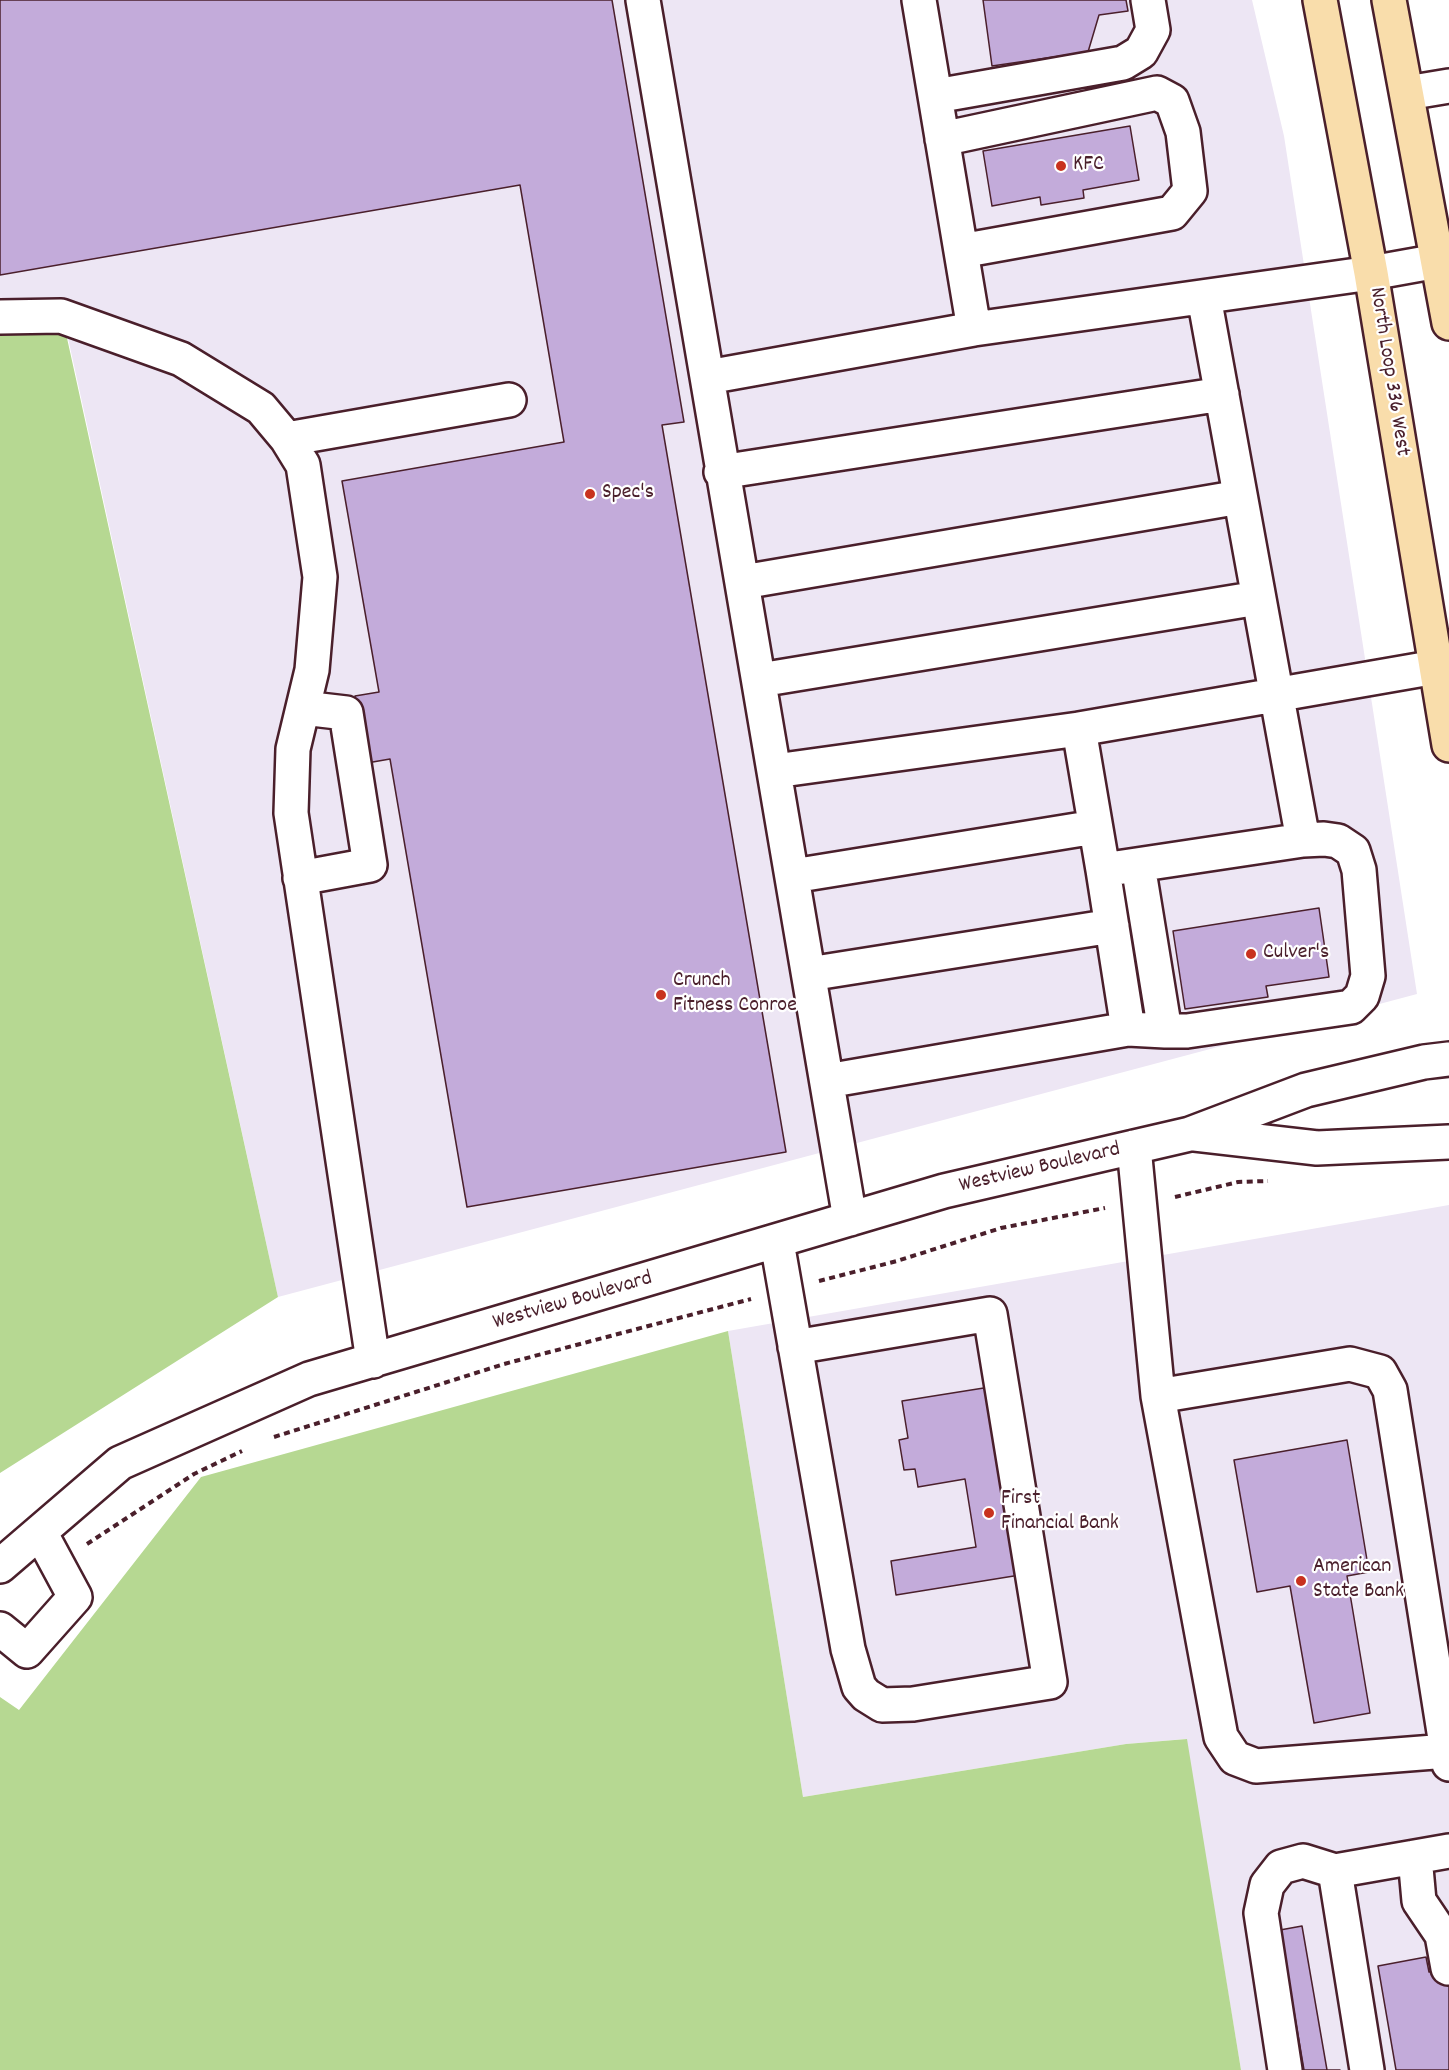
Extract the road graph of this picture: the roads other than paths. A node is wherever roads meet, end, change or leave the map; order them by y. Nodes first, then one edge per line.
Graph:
1 (643, 0) edge
2 (919, 0) edge
3 (1148, 0) edge
4 (1320, 0) edge
5 (1389, 0) edge
6 (1449, 86) edge
7 (1407, 93) junction
8 (936, 96) junction
9 (942, 139) junction
10 (961, 251) junction
11 (1444, 260) edge
12 (1371, 273) junction
13 (1204, 297) junction
14 (0, 317) edge
15 (1449, 323) edge
16 (974, 329) junction
17 (708, 377) junction
18 (1222, 394) junction
19 (509, 400) dead end
20 (287, 439) junction
21 (721, 472) junction
22 (1240, 497) junction
23 (743, 582) junction
24 (1258, 598) junction
25 (1436, 667) junction
26 (760, 680) junction
27 (1276, 697) junction
28 (303, 708) junction
29 (1079, 729) junction
30 (1449, 746) edge
31 (775, 771) junction
32 (1095, 827) junction
33 (1303, 840) junction
34 (1138, 865) junction
35 (1103, 870) junction
36 (793, 876) junction
37 (300, 878) junction
38 (1112, 926) junction
39 (809, 974) junction
40 (1128, 1029) junction
41 (1165, 1031) junction
42 (1449, 1059) edge
43 (827, 1081) junction
44 (1190, 1134) junction
45 (1449, 1142) edge
46 (1134, 1147) junction
47 (850, 1219) junction
48 (777, 1242) junction
49 (795, 1347) junction
50 (373, 1360) junction
51 (1158, 1396) junction
52 (40, 1532) junction
53 (0, 1566) edge
54 (0, 1629) edge
55 (1448, 1758) edge
56 (1449, 1851) edge
57 (1415, 1857) junction
58 (1335, 1871) junction
59 (1448, 1968) edge
60 (1285, 2070) edge
61 (1367, 2070) edge

1 - 17 street
2 - 8 street
3 - 8 street
4 - 12 main road, North Loop 336 West
5 - 7 main road
6 - 7 street
7 - 11 main road
8 - 9 street
9 - 10 street
9 - 10 street
10 - 16 street
11 - 12 street
11 - 15 main road
12 - 13 street
12 - 25 main road, North Loop 336 West
13 - 16 street
13 - 18 street
14 - 20 street
16 - 17 street
17 - 21 street
18 - 21 street
18 - 22 street
19 - 20 street
20 - 28 street
21 - 23 street
22 - 23 street
22 - 24 street
23 - 26 street
24 - 26 street
24 - 27 street
25 - 27 street
25 - 30 main road, North Loop 336 West
26 - 31 street
27 - 29 street
27 - 33 street
28 - 37 street
28 - 37 street
29 - 31 street
29 - 32 street
31 - 36 street
32 - 35 street
32 - 36 street
33 - 34 street
33 - 41 street
34 - 35 street
34 - 41 street
35 - 38 street
36 - 39 street
37 - 50 street
38 - 39 street
38 - 40 street
39 - 43 street
40 - 41 street
40 - 43 street
42 - 44 street, Westview Boulevard
43 - 47 street
44 - 45 street, Westview Boulevard
44 - 46 street, Westview Boulevard
46 - 47 street, Westview Boulevard
46 - 51 street
47 - 48 street, Westview Boulevard
48 - 49 street
48 - 50 street, Westview Boulevard
49 - 49 street
50 - 52 street, Westview Boulevard
51 - 55 street
51 - 55 street
52 - 53 street, Westview Boulevard
52 - 54 street
56 - 57 street
57 - 58 street
57 - 59 street
58 - 60 street
58 - 61 street

